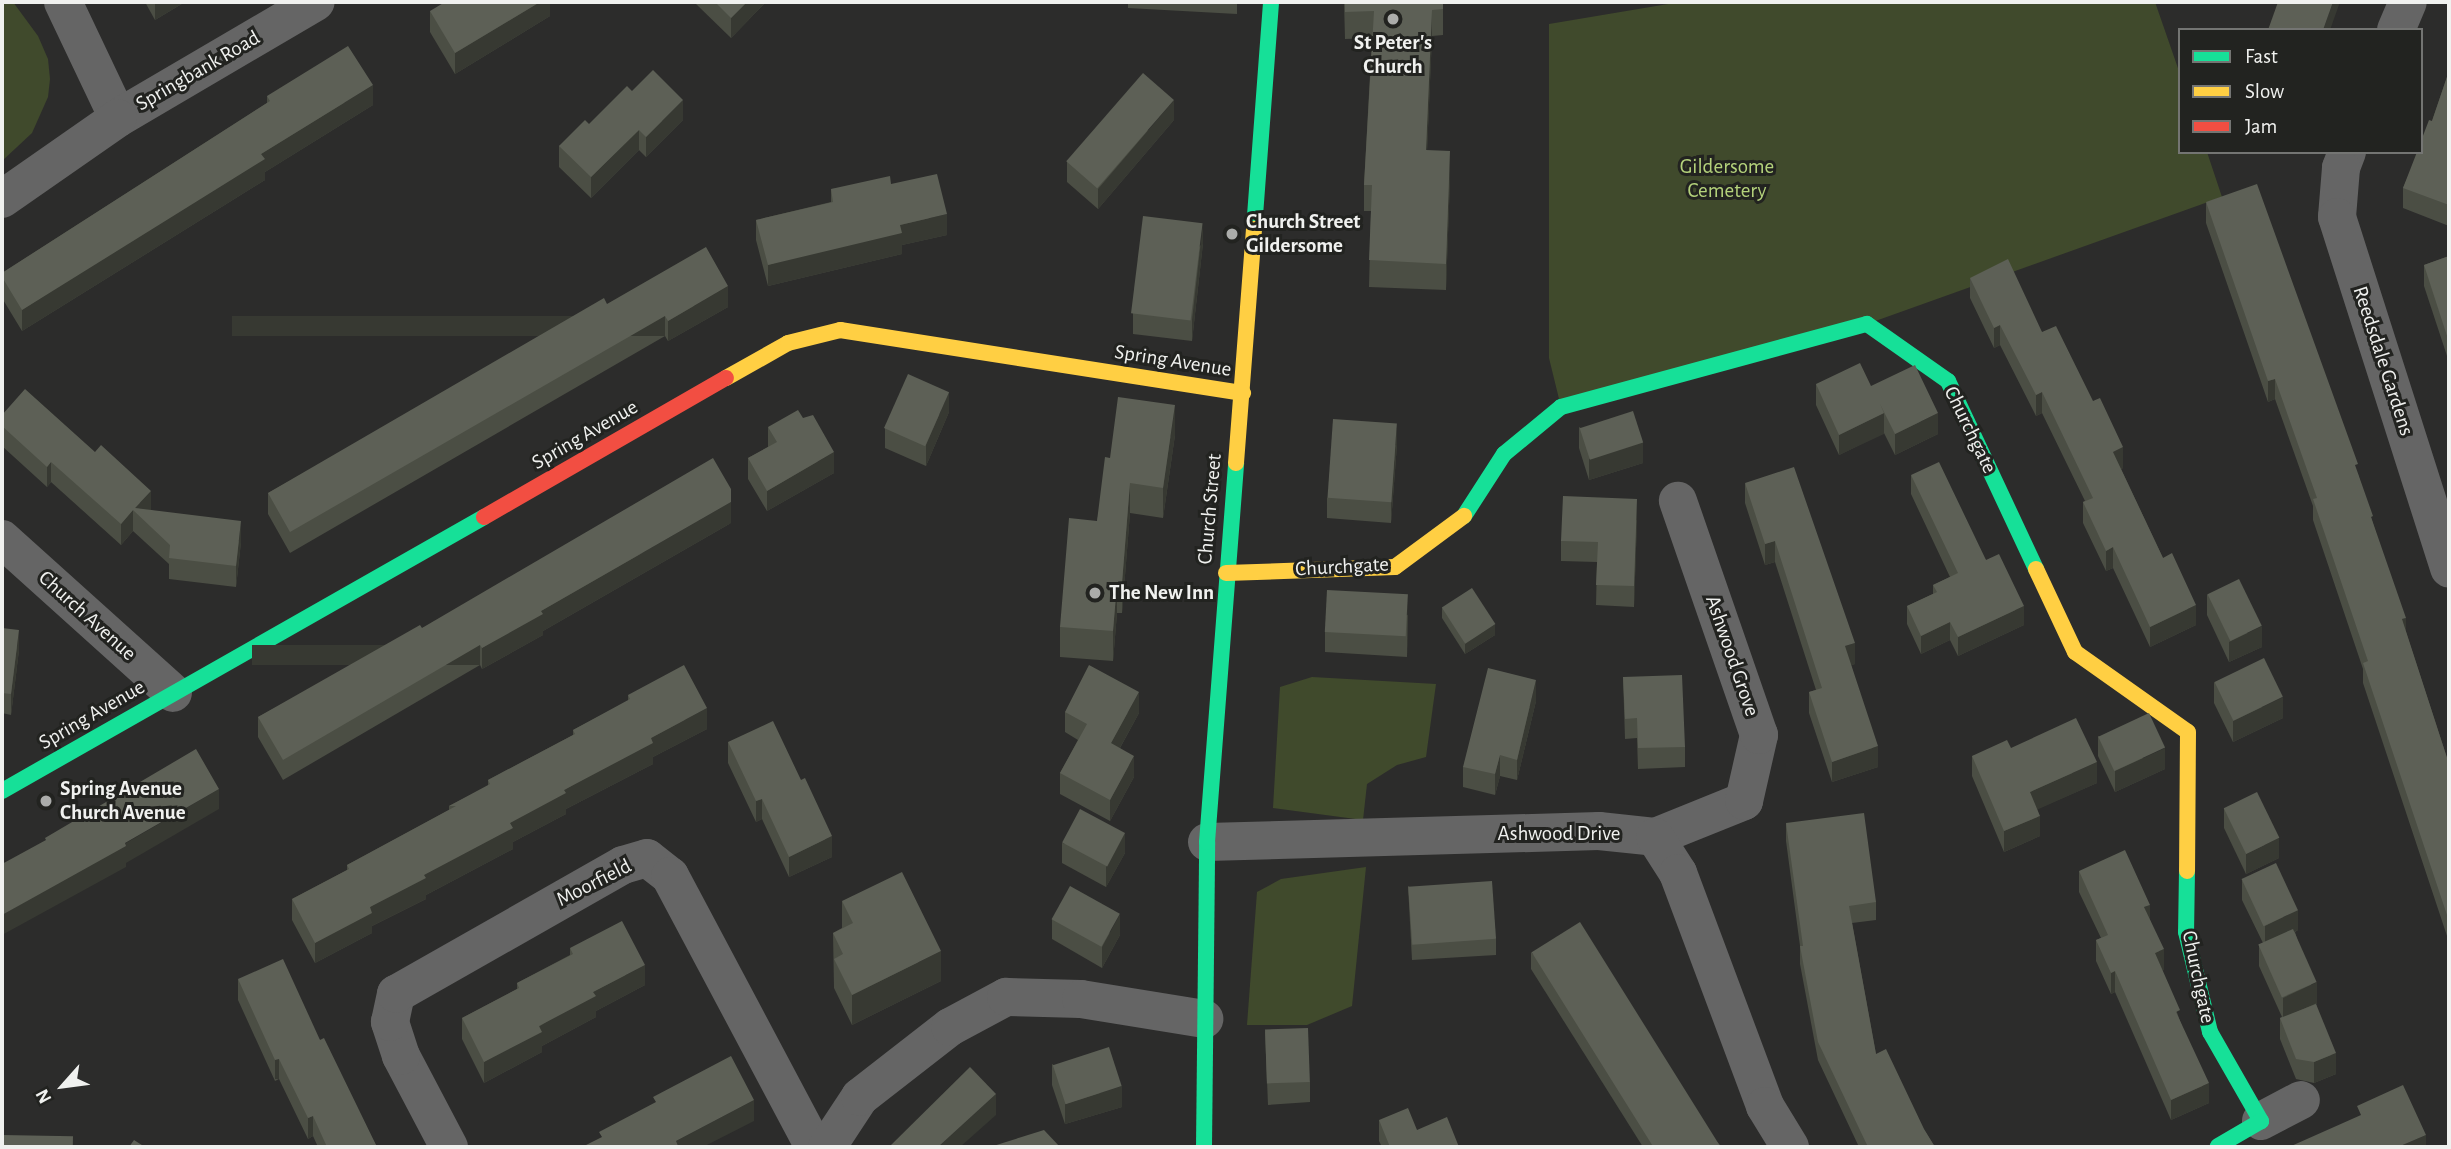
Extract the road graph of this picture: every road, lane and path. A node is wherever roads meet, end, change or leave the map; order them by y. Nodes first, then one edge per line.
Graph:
1 (63, 2) edge
2 (316, 2) edge
3 (1271, 2) edge
4 (2408, 2) edge
5 (2397, 28) edge
6 (118, 118) junction
7 (2346, 154) edge
8 (2, 199) edge
9 (1243, 393) junction
10 (1678, 501) dead end
11 (2, 539) edge
12 (2449, 569) edge
13 (1226, 573) junction
14 (173, 693) junction
15 (2, 791) edge
16 (1655, 837) junction
17 (1208, 842) junction
18 (1204, 1018) junction
19 (2301, 1100) dead end
20 (2261, 1121) junction
21 (2218, 1146) edge
22 (449, 1147) edge
23 (814, 1147) edge
24 (827, 1147) edge
25 (1204, 1147) edge
26 (1790, 1147) edge

1 - 6 street, Springbank Road
2 - 6 street, Springbank Road
3 - 9 street, Church Street
4 - 5 street
6 - 8 street
7 - 12 street, Reedsdale Gardens
9 - 13 street, Church Street
9 - 14 street, Spring Avenue
10 - 16 street, Ashwood Grove
11 - 14 street, Church Avenue
13 - 17 street, Church Street
13 - 20 street, Churchgate
14 - 15 street, Spring Avenue
16 - 17 street, Ashwood Drive
16 - 26 street
17 - 18 street, Church Street
18 - 24 street
18 - 25 street, Church Street
19 - 20 street
20 - 21 street
22 - 23 street, Moorfield

